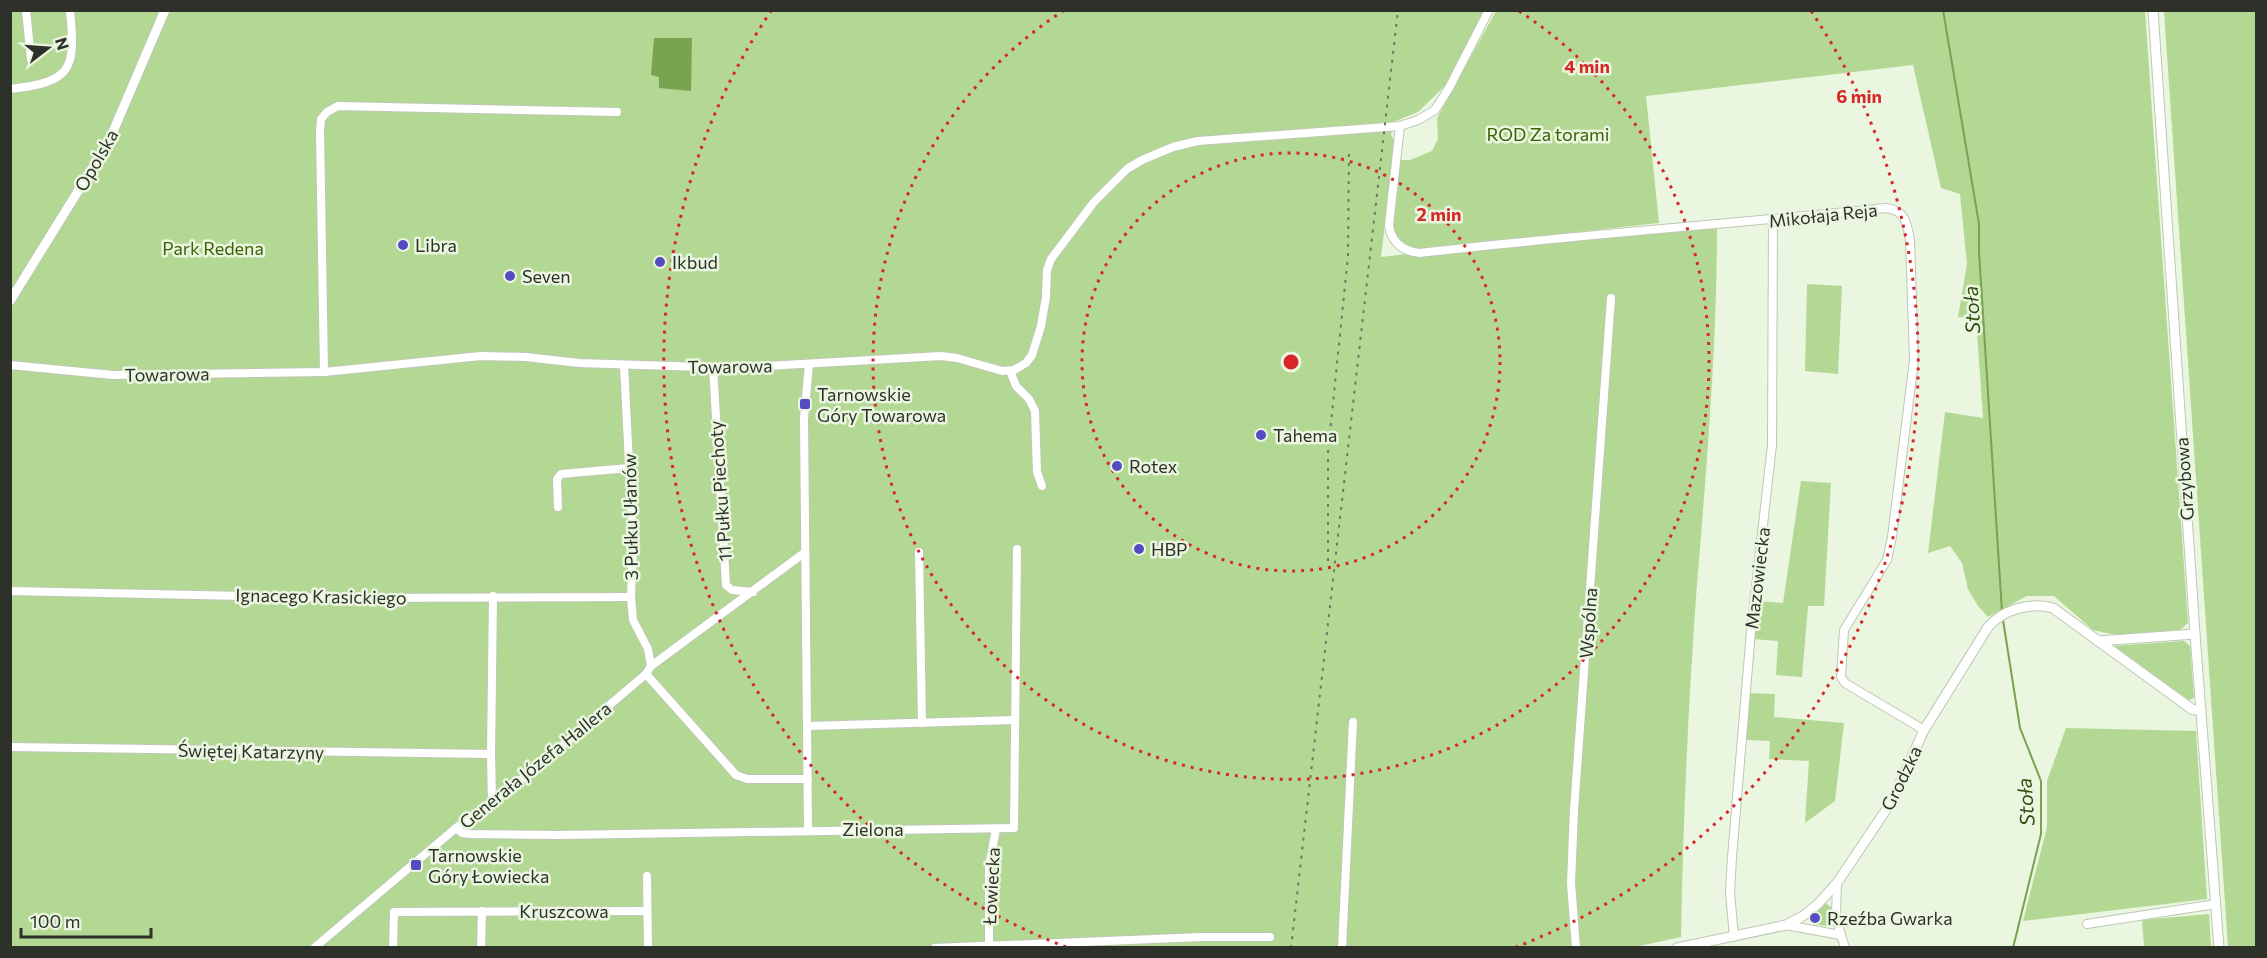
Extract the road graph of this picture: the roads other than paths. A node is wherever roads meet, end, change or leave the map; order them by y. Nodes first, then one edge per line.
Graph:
1 (26, 10) edge
2 (70, 10) edge
3 (165, 10) edge
4 (1489, 10) edge
5 (2153, 10) edge
6 (31, 59) dead end
7 (10, 89) edge
8 (617, 112) dead end
9 (1400, 126) junction
10 (1773, 219) junction
11 (1611, 298) dead end
12 (10, 301) edge
13 (809, 364) junction
14 (10, 365) edge
15 (624, 365) junction
16 (713, 367) junction
17 (1010, 371) junction
18 (324, 372) junction
19 (629, 468) junction
20 (1042, 486) dead end
21 (558, 507) dead end
22 (1017, 549) dead end
23 (919, 552) dead end
24 (801, 556) junction
25 (10, 591) edge
26 (753, 592) junction
27 (493, 596) junction
28 (631, 597) junction
29 (2195, 634) junction
30 (2098, 641) junction
31 (651, 666) junction
32 (646, 674) junction
33 (2201, 709) junction
34 (1015, 720) junction
35 (1353, 722) dead end
36 (922, 723) junction
37 (808, 726) junction
38 (1924, 730) junction
39 (10, 747) edge
40 (491, 754) junction
41 (808, 779) junction
42 (492, 802) junction
43 (456, 828) junction
44 (996, 829) junction
45 (808, 830) junction
46 (647, 876) dead end
47 (1837, 884) junction
48 (2216, 904) junction
49 (482, 911) junction
50 (647, 911) junction
51 (2087, 924) dead end
52 (1786, 925) junction
53 (1840, 935) junction
54 (1270, 937) dead end
55 (1734, 937) junction
56 (989, 945) junction
57 (314, 948) edge
58 (393, 948) edge
59 (481, 948) edge
60 (648, 948) edge
61 (935, 948) edge
62 (1342, 948) edge
63 (1576, 948) edge
64 (1677, 948) edge
65 (1845, 948) edge
66 (2219, 948) edge

1 - 6 street
2 - 7 street
3 - 12 street, Opolska
4 - 9 street
5 - 29 street, Grzybowa
8 - 18 street
9 - 10 street, Mikołaja Reja
9 - 17 street
10 - 38 street, Mikołaja Reja
10 - 55 street, Mazowiecka
11 - 63 street, Wspólna
13 - 16 street, Towarowa
13 - 17 street, Towarowa
13 - 24 street
14 - 18 street, Towarowa
15 - 16 street, Towarowa
15 - 18 street, Towarowa
15 - 19 street, 3 Pułku Ułanów
16 - 26 street, 11 Pułku Piechoty
17 - 20 street
19 - 21 street
19 - 28 street, 3 Pułku Ułanów
22 - 34 street
23 - 36 street
24 - 26 street, Generała Józefa Hallera
24 - 37 street
25 - 27 street, Ignacego Krasickiego
26 - 31 street, Generała Józefa Hallera
27 - 28 street, Ignacego Krasickiego
27 - 40 street
28 - 31 street, 3 Pułku Ułanów
29 - 30 street
29 - 33 street, Grzybowa
30 - 33 street, Grodzka
30 - 38 street, Grodzka
31 - 32 street, Generała Józefa Hallera
32 - 41 street
32 - 42 street, Generała Józefa Hallera
33 - 48 street, Grzybowa
34 - 36 street
34 - 44 street
35 - 62 street
36 - 37 street
37 - 41 street
38 - 47 street, Grodzka
39 - 40 street, Świętej Katarzyny
40 - 42 street
41 - 45 street
42 - 43 street, Generała Józefa Hallera
43 - 45 street, Zielona
43 - 57 street, Generała Józefa Hallera
44 - 45 street, Zielona
44 - 56 street, Łowiecka
46 - 50 street
47 - 52 street, Grodzka
47 - 53 street
48 - 51 street
48 - 66 street, Grzybowa
49 - 50 street, Kruszcowa
49 - 58 street, Kruszcowa
49 - 59 street
50 - 60 street
52 - 53 street
52 - 55 street, Grodzka
53 - 65 street
54 - 56 street, Łowiecka
55 - 64 street, Grodzka
56 - 61 street, Łowiecka

